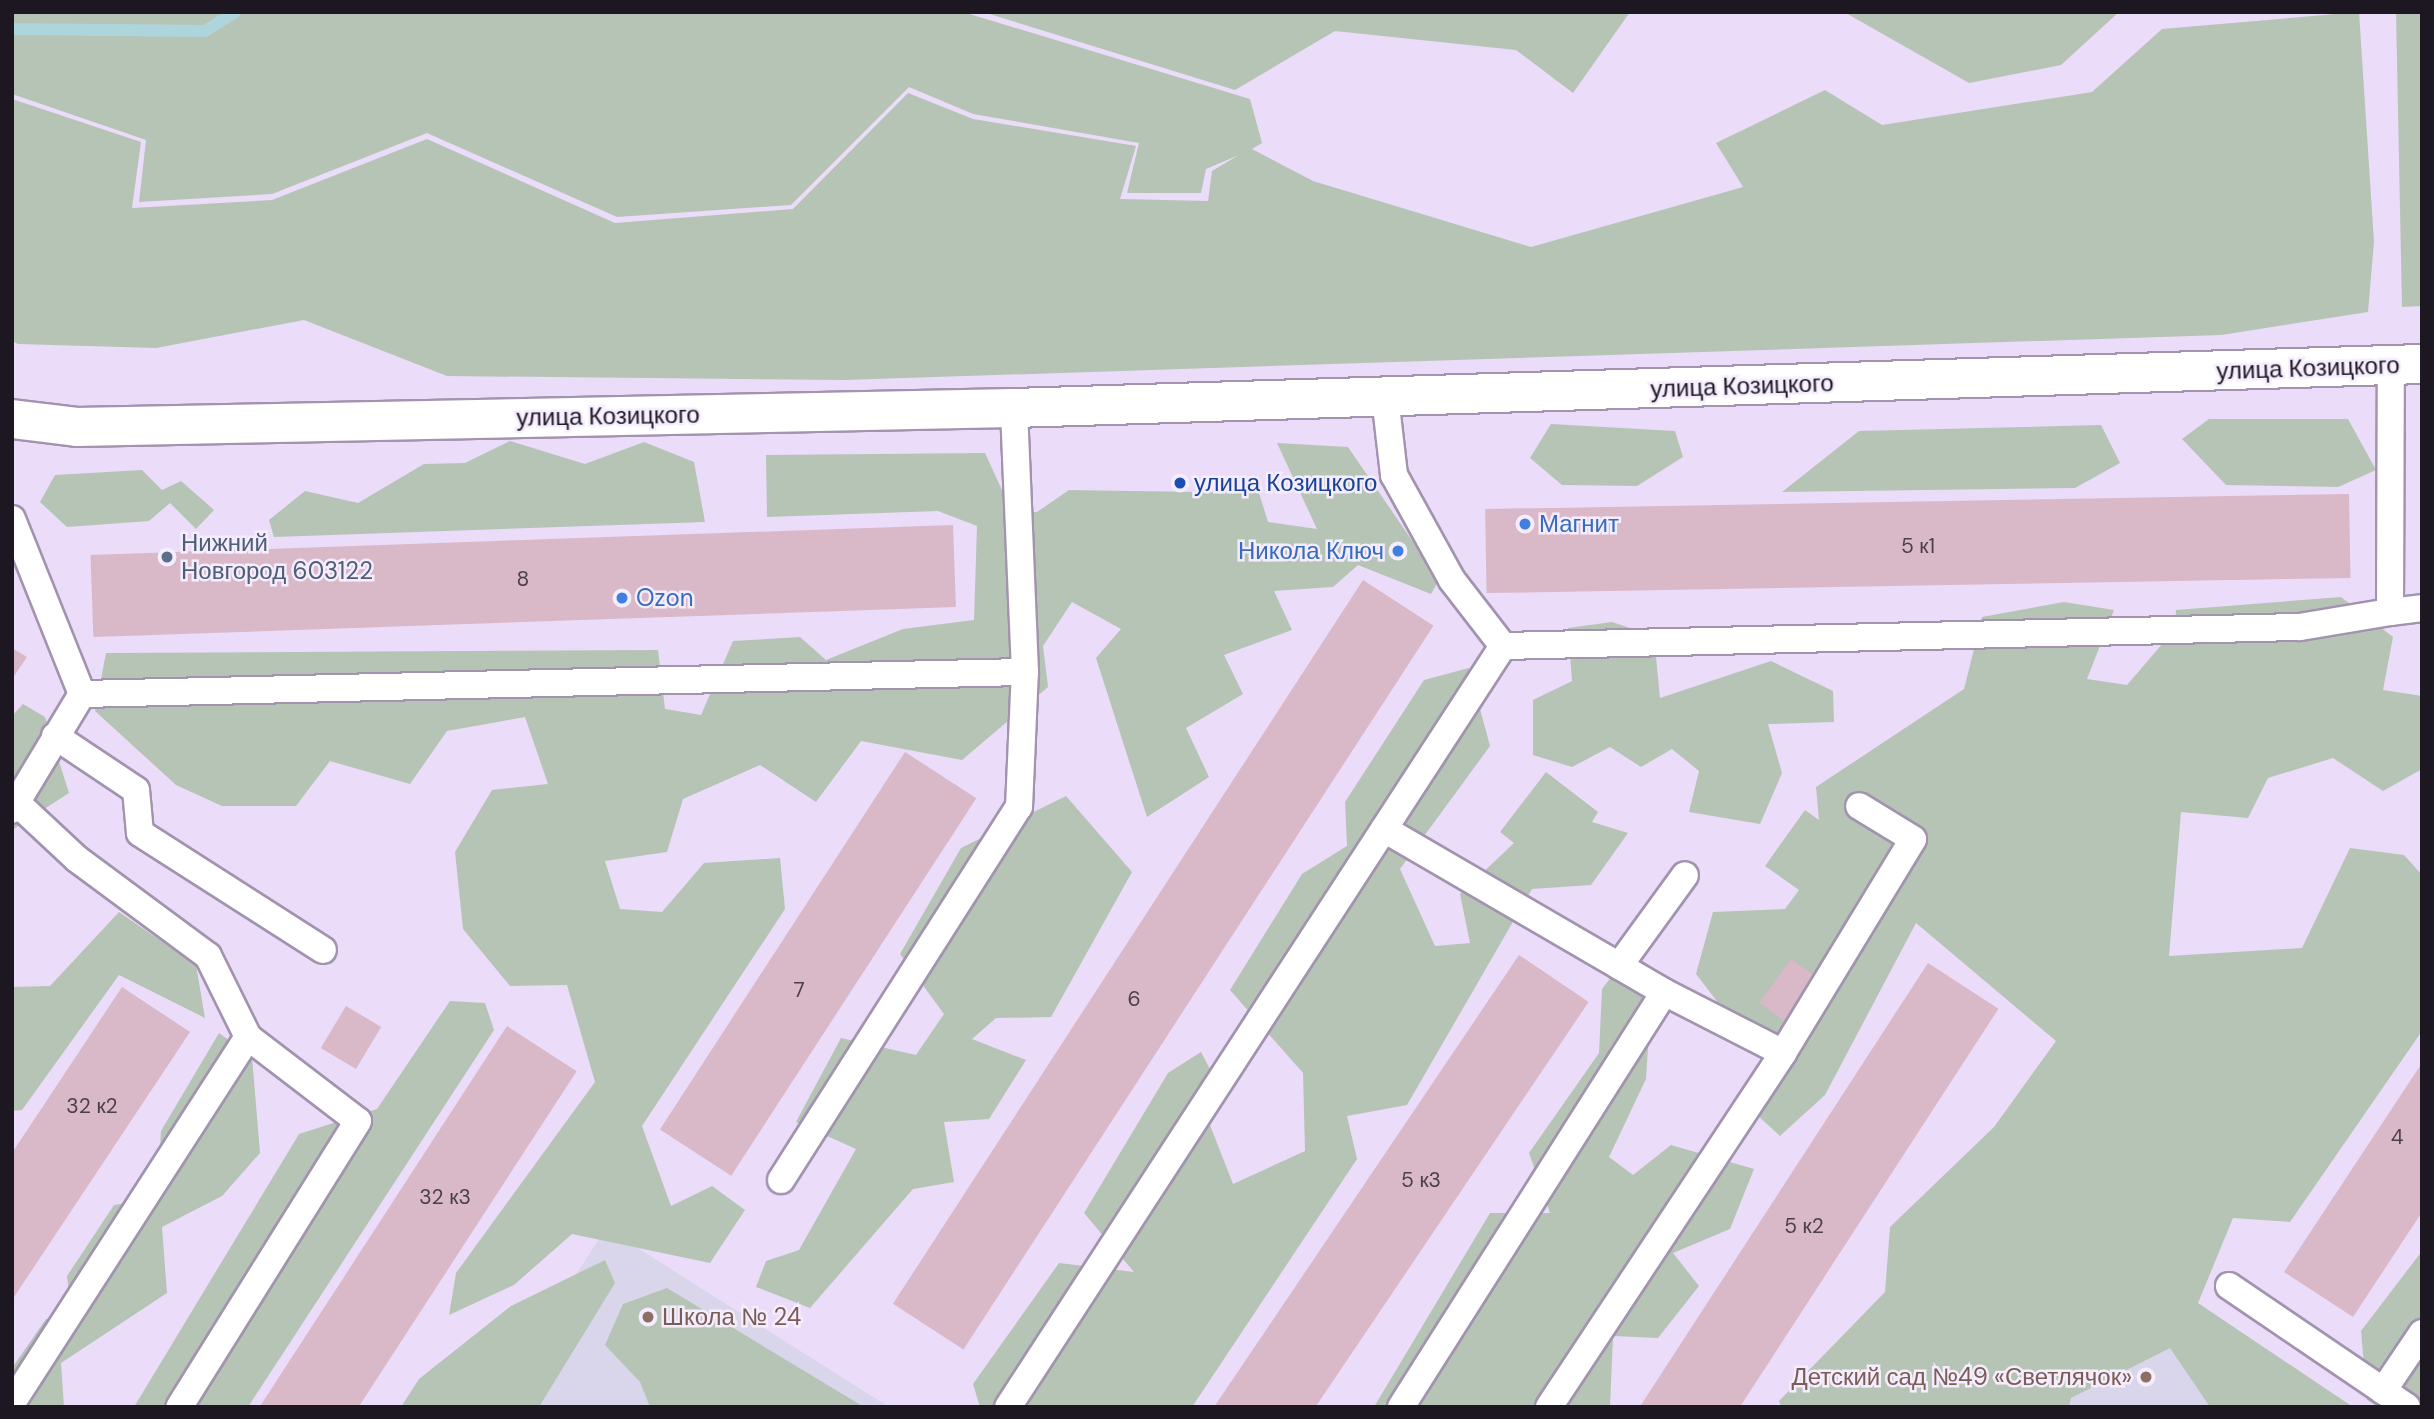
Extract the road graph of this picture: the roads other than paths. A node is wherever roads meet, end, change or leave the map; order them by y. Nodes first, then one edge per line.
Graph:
1 (2406, 365) edge
2 (1385, 397) junction
3 (1014, 408) junction
4 (12, 419) edge
5 (77, 427) junction
6 (12, 446) edge
7 (12, 519) edge
8 (2422, 608) edge
9 (2390, 612) junction
10 (1503, 646) junction
11 (1025, 672) junction
12 (82, 694) junction
13 (55, 736) junction
14 (1859, 806) dead end
15 (15, 807) edge
16 (1384, 829) junction
17 (1685, 875) dead end
18 (323, 950) dead end
19 (1619, 966) junction
20 (1664, 992) junction
21 (248, 1037) junction
22 (1783, 1053) junction
23 (781, 1180) dead end
24 (2229, 1286) dead end
25 (2422, 1333) edge
26 (2383, 1391) junction
27 (12, 1403) edge
28 (179, 1407) edge
29 (1008, 1407) edge
30 (1401, 1407) edge
31 (1549, 1407) edge
32 (2407, 1407) edge

1 - 2 street, улица Козицкого
1 - 9 lane
2 - 3 street, улица Козицкого
2 - 10 lane
3 - 5 street, улица Козицкого
3 - 11 lane
4 - 5 street, улица Козицкого
5 - 6 street
7 - 12 lane
8 - 9 lane
9 - 10 lane
10 - 16 lane
11 - 12 lane
11 - 23 lane
12 - 13 lane
13 - 15 lane
13 - 18 lane
14 - 22 lane
15 - 21 lane
16 - 19 lane
16 - 29 lane
17 - 19 lane
19 - 20 lane
20 - 22 lane
20 - 30 lane
21 - 27 lane
21 - 28 lane
22 - 31 lane
24 - 26 lane
25 - 26 lane
26 - 32 lane

